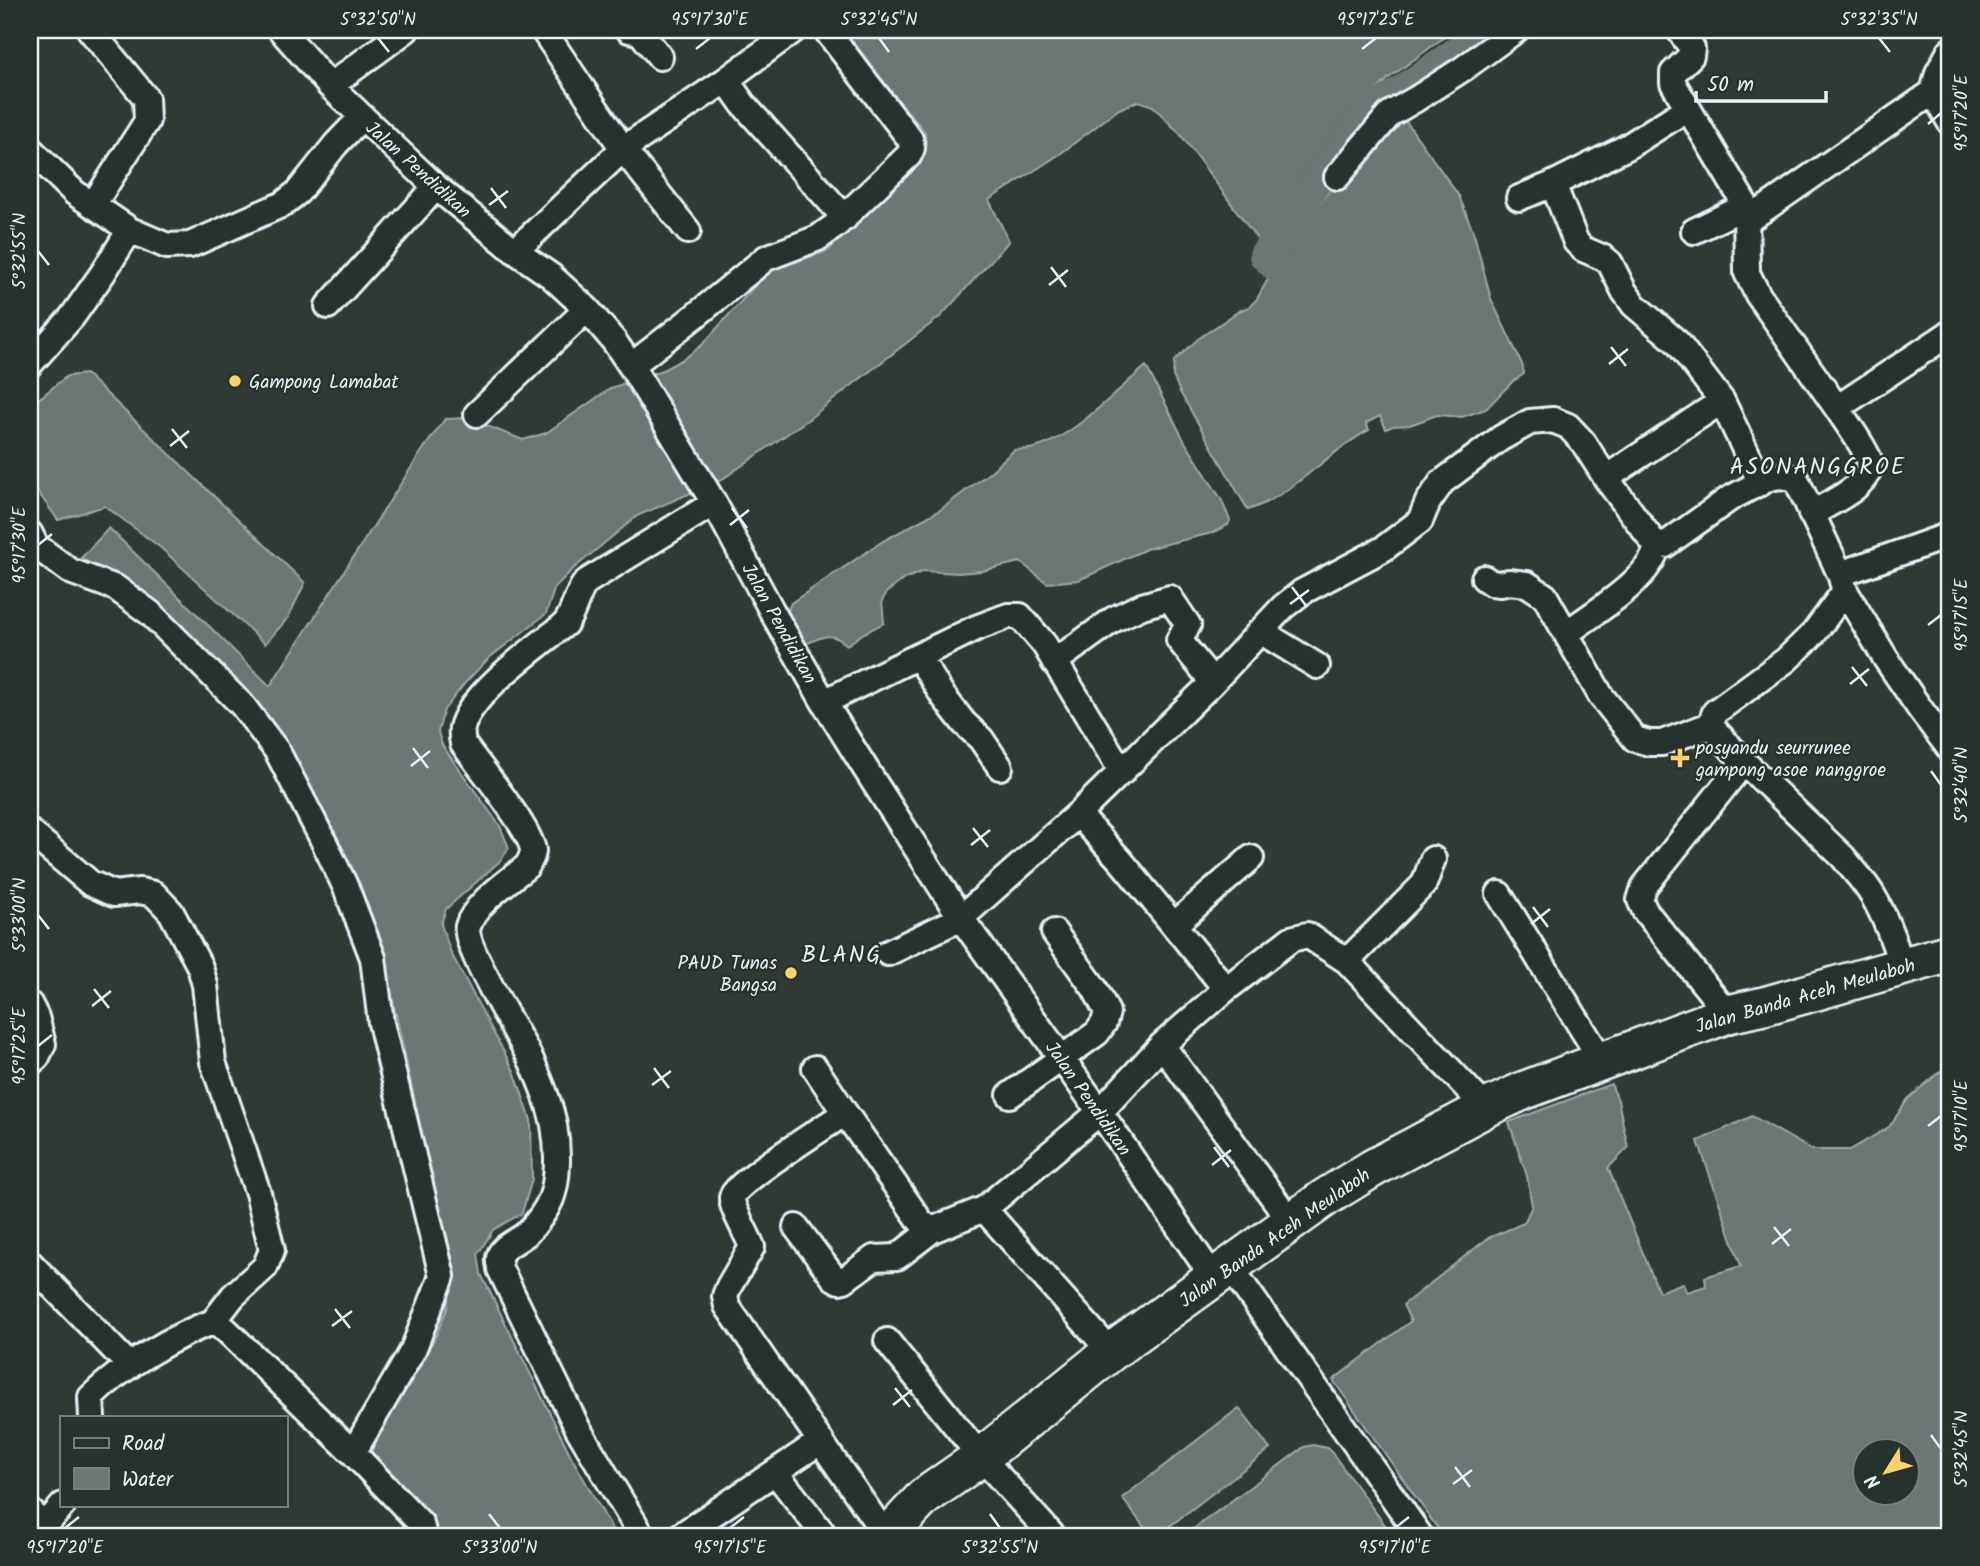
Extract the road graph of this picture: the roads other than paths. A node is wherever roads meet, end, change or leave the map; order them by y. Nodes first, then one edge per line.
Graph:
1 (90, 30) edge
2 (281, 30) edge
3 (407, 30) edge
4 (543, 30) edge
5 (629, 30) edge
6 (794, 30) edge
7 (826, 30) edge
8 (1516, 30) edge
9 (1679, 30) edge
10 (1950, 51) edge
11 (660, 57) dead end
12 (726, 80) junction
13 (330, 86) junction
14 (1933, 92) junction
15 (1688, 108) junction
16 (362, 117) junction
17 (1950, 122) edge
18 (30, 149) edge
19 (623, 149) junction
20 (1337, 177) dead end
21 (1553, 184) junction
22 (436, 187) junction
23 (1519, 198) dead end
24 (93, 205) junction
25 (1746, 213) junction
26 (845, 218) junction
27 (130, 230) junction
28 (688, 231) dead end
29 (1695, 231) dead end
30 (515, 251) junction
31 (328, 306) dead end
32 (587, 309) junction
33 (1950, 333) edge
34 (30, 363) edge
35 (632, 367) junction
36 (1722, 401) junction
37 (1837, 408) junction
38 (477, 414) dead end
39 (1606, 478) junction
40 (1761, 483) junction
41 (711, 499) junction
42 (1811, 514) junction
43 (1950, 535) edge
44 (32, 544) edge
45 (1657, 547) junction
46 (1484, 578) dead end
47 (1842, 582) junction
48 (1260, 631) junction
49 (1567, 633) junction
50 (919, 657) junction
51 (1054, 662) junction
52 (1317, 666) dead end
53 (1211, 684) junction
54 (824, 702) junction
55 (1710, 725) junction
56 (1950, 749) edge
57 (1744, 762) junction
58 (1000, 767) dead end
59 (1122, 772) junction
60 (1078, 814) junction
61 (30, 832) edge
62 (1251, 858) dead end
63 (1433, 859) dead end
64 (1499, 894) dead end
65 (961, 918) junction
66 (1174, 925) junction
67 (1054, 932) dead end
68 (888, 953) dead end
69 (1950, 953) edge
70 (1347, 961) junction
71 (1902, 967) junction
72 (1226, 989) junction
73 (30, 1005) edge
74 (1727, 1014) junction
75 (1162, 1045) junction
76 (1061, 1059) junction
77 (1602, 1061) junction
78 (30, 1063) edge
79 (815, 1068) dead end
80 (1010, 1096) dead end
81 (1486, 1108) junction
82 (1100, 1112) junction
83 (845, 1113) junction
84 (984, 1209) junction
85 (1291, 1222) junction
86 (796, 1227) dead end
87 (932, 1230) junction
88 (30, 1263) edge
89 (1221, 1271) junction
90 (213, 1322) junction
91 (887, 1341) dead end
92 (1111, 1352) junction
93 (130, 1366) junction
94 (92, 1416) edge
95 (821, 1441) junction
96 (353, 1453) junction
97 (981, 1457) junction
98 (775, 1472) junction
99 (62, 1506) edge
100 (37, 1525) edge
101 (424, 1536) edge
102 (642, 1536) edge
103 (680, 1536) edge
104 (825, 1536) edge
105 (886, 1536) edge
106 (891, 1536) edge
107 (1053, 1536) edge
108 (1419, 1536) edge

1 - 24 street
2 - 13 street, Jalan Pendidikan
3 - 13 street
4 - 19 street
5 - 11 street
6 - 12 street
7 - 26 street
8 - 20 street
9 - 15 street
10 - 14 street
12 - 19 street
12 - 26 street
13 - 16 street, Jalan Pendidikan
14 - 17 street
14 - 25 street
15 - 21 street
15 - 25 street
16 - 22 street, Jalan Pendidikan
16 - 27 street
18 - 24 street
19 - 28 street
19 - 30 street
21 - 23 street
21 - 36 street
22 - 30 street, Jalan Pendidikan
22 - 31 street
24 - 27 street
25 - 29 street
25 - 37 street
26 - 35 street
27 - 34 street
30 - 32 street, Jalan Pendidikan
32 - 35 street, Jalan Pendidikan
32 - 38 street
33 - 37 street
35 - 41 street, Jalan Pendidikan
36 - 39 street
36 - 40 street
37 - 42 street
39 - 45 street
39 - 48 street
40 - 42 street
40 - 45 street
41 - 54 street, Jalan Pendidikan
41 - 102 street
42 - 47 street
43 - 47 street
44 - 96 street
45 - 49 street
46 - 49 street
47 - 55 street
47 - 56 street
48 - 52 street
48 - 53 street
49 - 55 street
50 - 51 street
50 - 54 street
50 - 58 street
51 - 53 street
51 - 59 street
53 - 59 street
54 - 65 street, Jalan Pendidikan
55 - 57 street
57 - 71 street
57 - 74 street
59 - 60 street
60 - 65 street
60 - 66 street
61 - 90 street
62 - 66 street
63 - 70 street
64 - 77 street
65 - 68 street
65 - 76 street, Jalan Pendidikan
66 - 72 street
67 - 76 street
69 - 71 highway, Jalan Banda Aceh Meulaboh
70 - 72 street
70 - 81 street
71 - 74 highway, Jalan Banda Aceh Meulaboh
72 - 75 street
73 - 78 street
74 - 77 highway, Jalan Banda Aceh Meulaboh
75 - 82 street
75 - 85 street
76 - 80 street
76 - 82 street, Jalan Pendidikan
77 - 81 highway, Jalan Banda Aceh Meulaboh
79 - 83 street
81 - 85 highway, Jalan Banda Aceh Meulaboh
82 - 84 street
82 - 89 street, Jalan Pendidikan
83 - 87 street
83 - 95 street
84 - 87 street
84 - 92 street
85 - 89 highway, Jalan Banda Aceh Meulaboh
86 - 87 street
88 - 93 street
89 - 92 highway, Jalan Banda Aceh Meulaboh
89 - 108 street, Jalan Pendidikan
90 - 93 street
90 - 96 street
91 - 97 street
92 - 97 highway, Jalan Banda Aceh Meulaboh
93 - 94 street
95 - 98 street
95 - 105 street
96 - 101 street
97 - 106 highway, Jalan Banda Aceh Meulaboh
97 - 107 street
98 - 103 street
98 - 104 street
99 - 100 street

